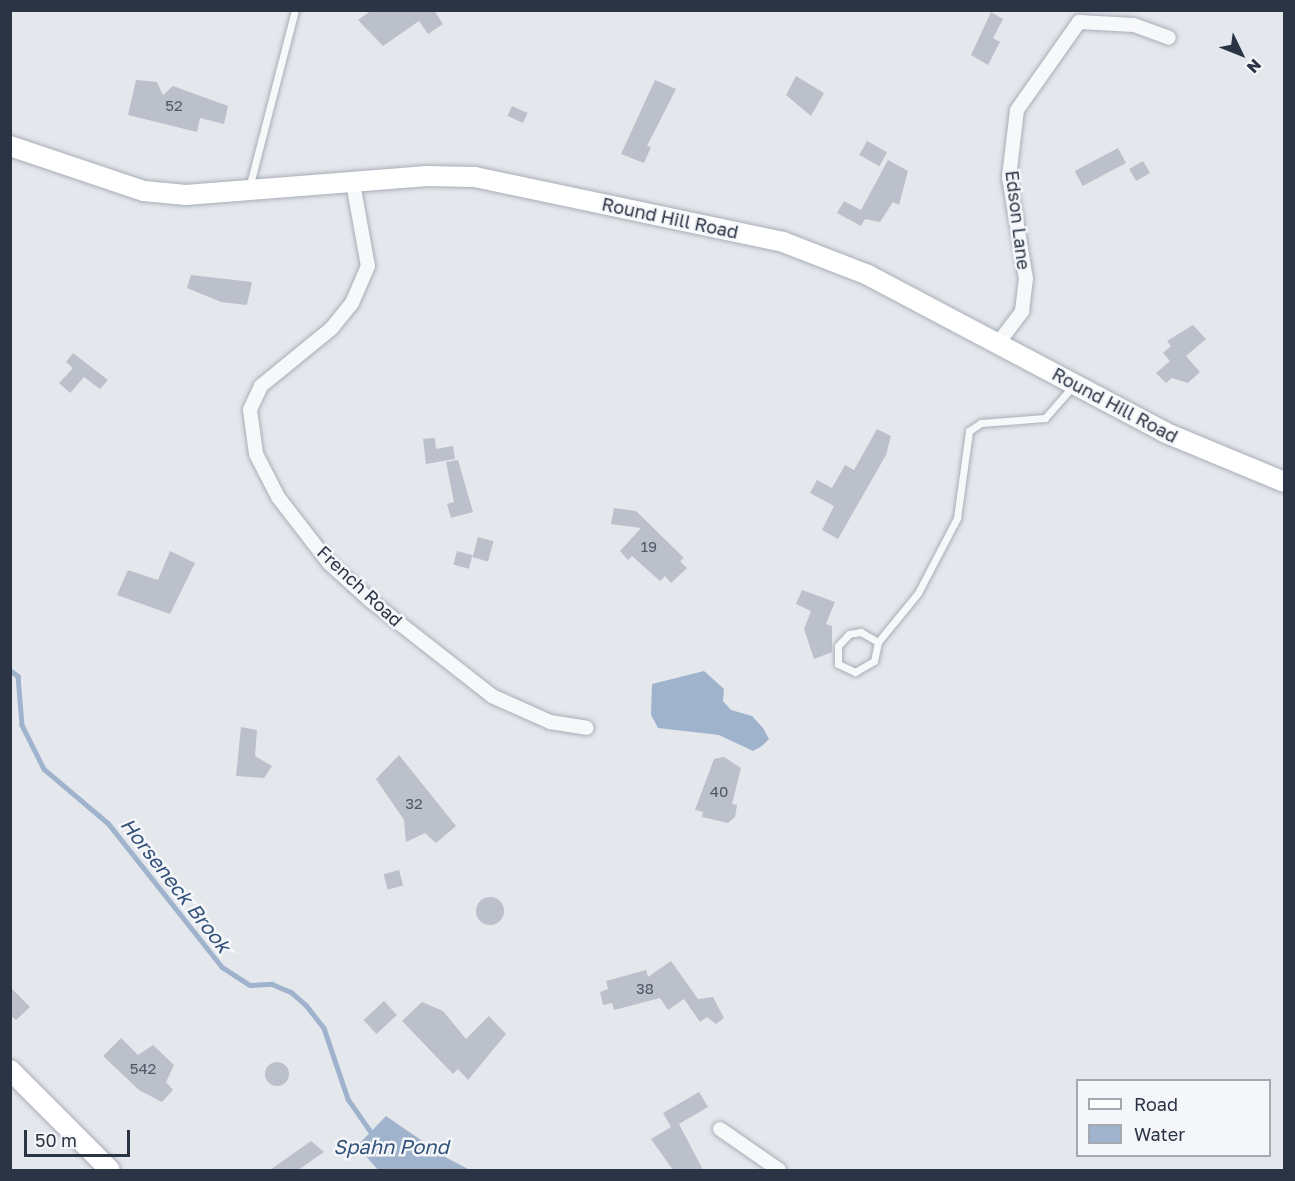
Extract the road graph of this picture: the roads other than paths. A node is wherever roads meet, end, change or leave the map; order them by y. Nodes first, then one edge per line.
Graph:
1 (295, 10) edge
2 (1169, 38) dead end
3 (10, 146) edge
4 (353, 183) junction
5 (249, 190) junction
6 (999, 342) junction
7 (1075, 384) junction
8 (1284, 482) edge
9 (878, 642) junction
10 (587, 728) dead end
11 (10, 1070) edge
12 (720, 1129) dead end
13 (110, 1170) edge
14 (779, 1170) edge

1 - 5 lane
2 - 6 street, Edson Lane
3 - 5 street, Round Hill Road
4 - 5 street, Round Hill Road
4 - 6 street, Round Hill Road
4 - 10 street, French Road
6 - 7 street, Round Hill Road
7 - 8 street, Round Hill Road
7 - 9 lane
9 - 9 lane
11 - 13 street
12 - 14 street

